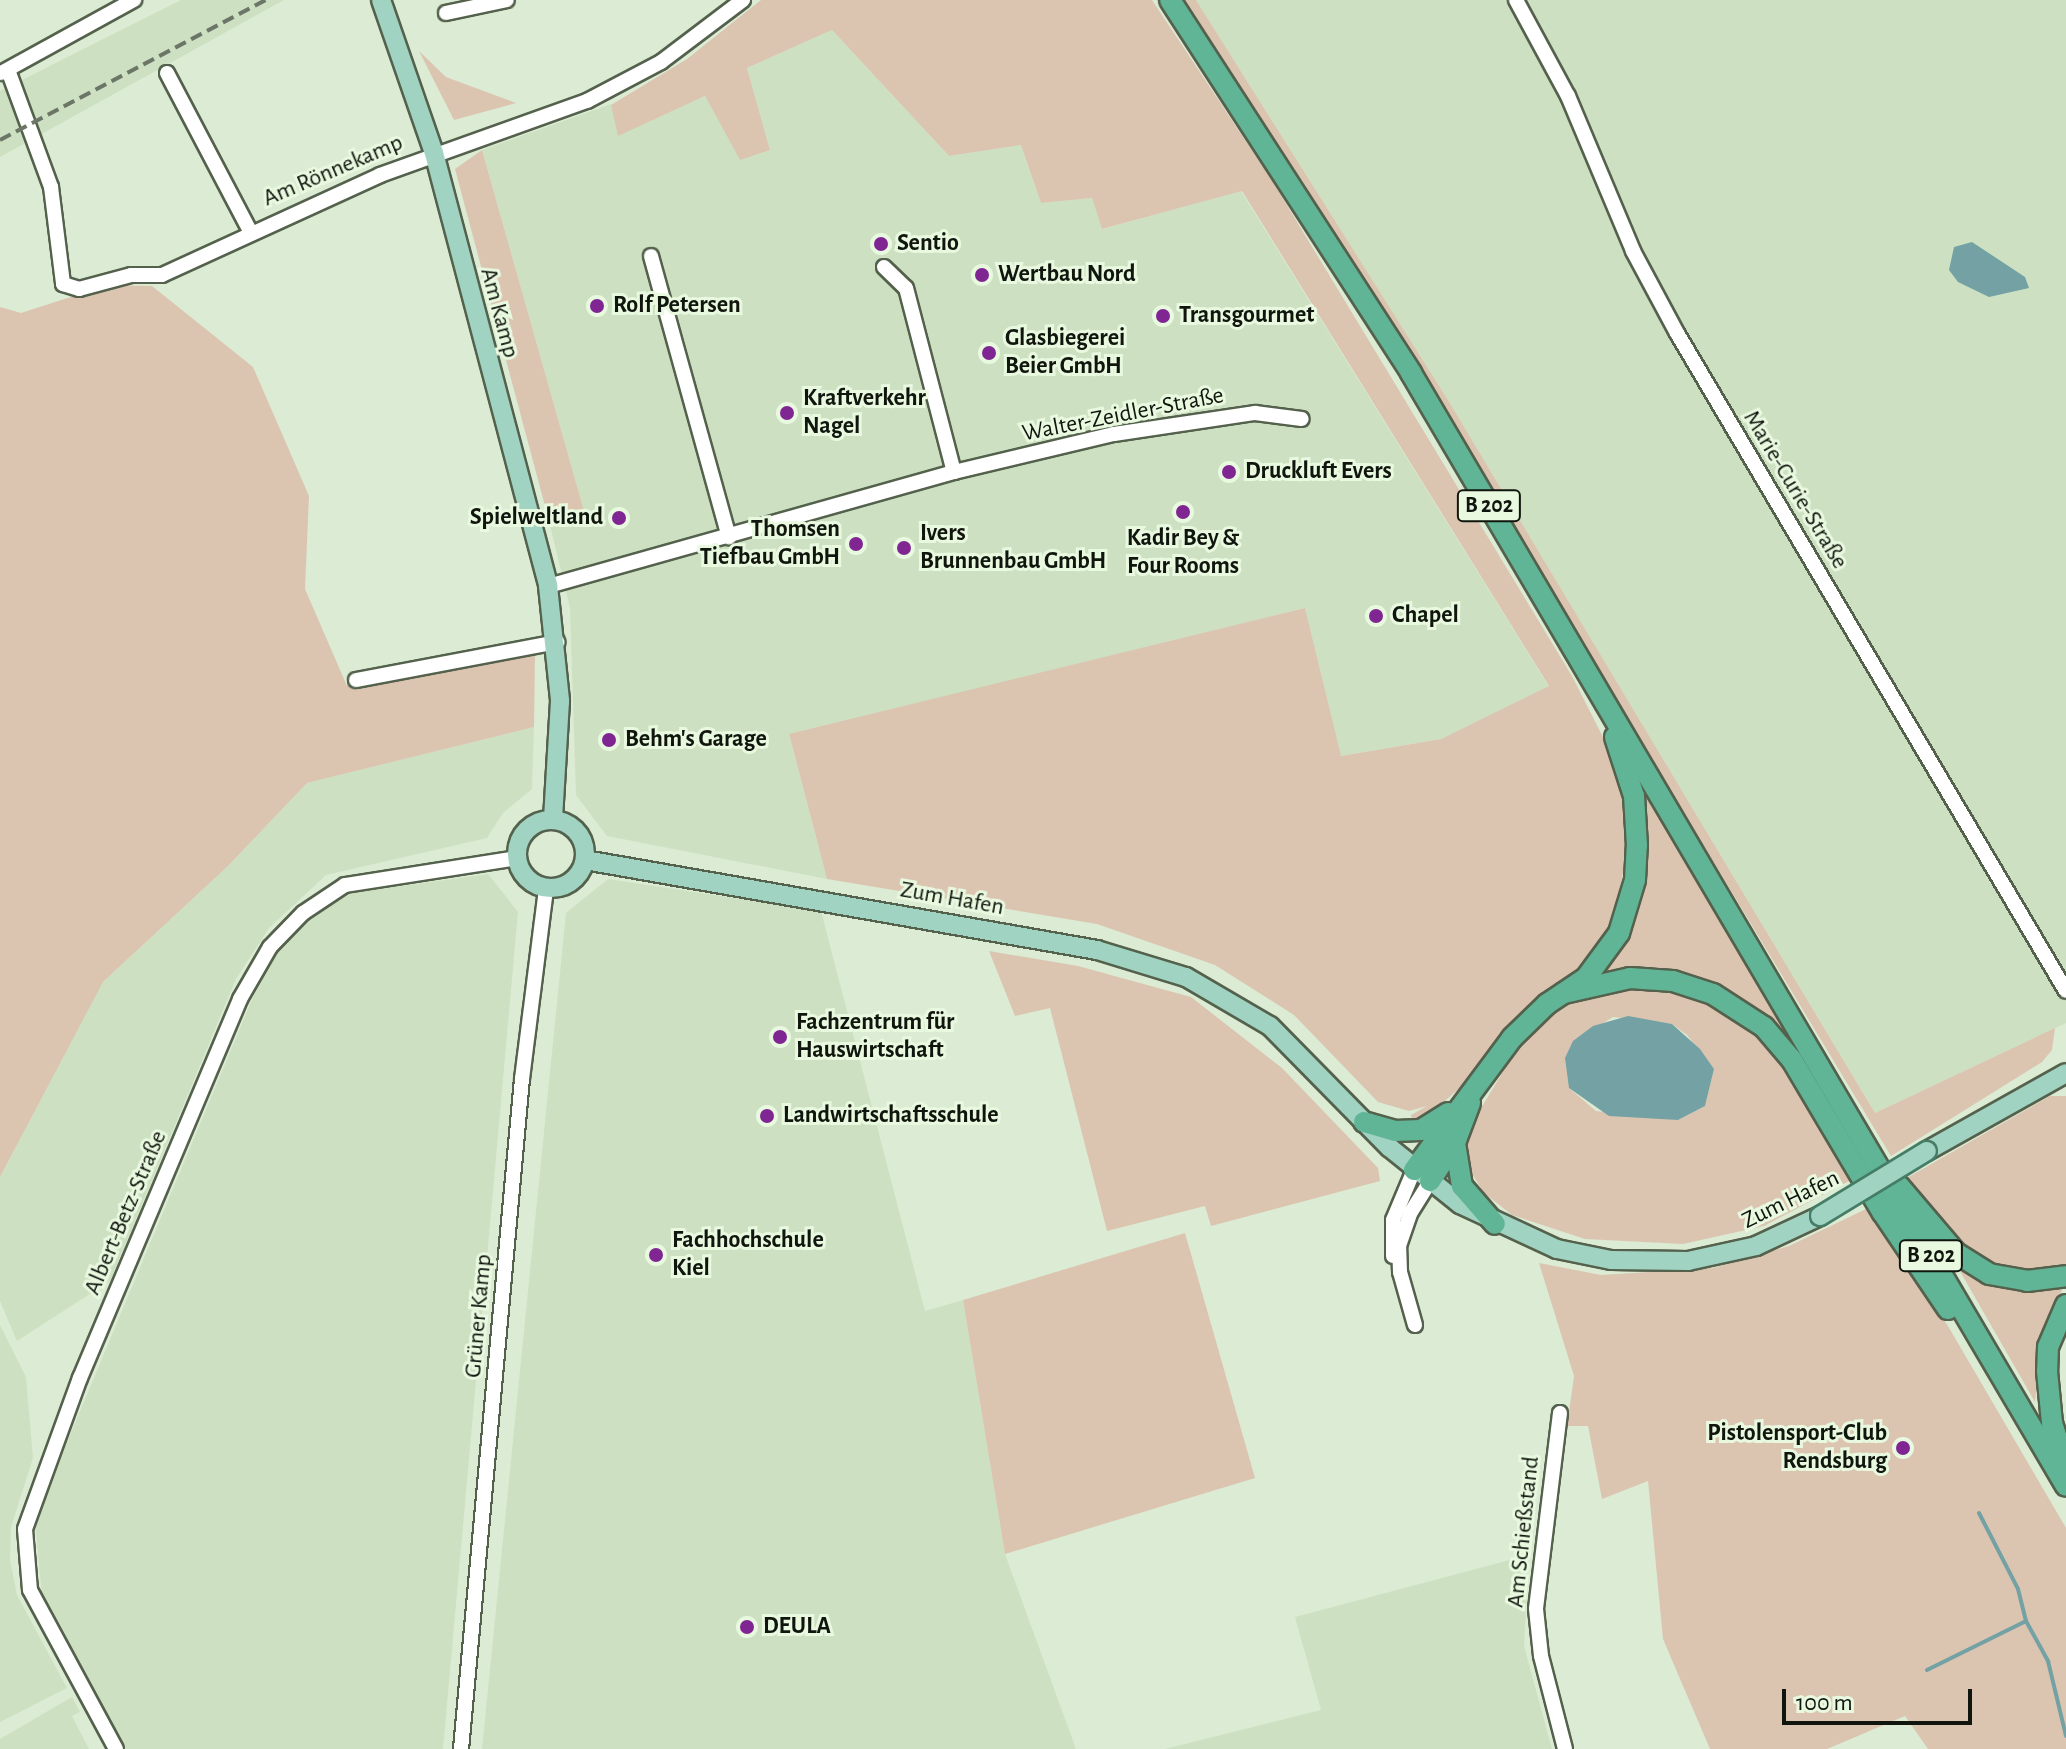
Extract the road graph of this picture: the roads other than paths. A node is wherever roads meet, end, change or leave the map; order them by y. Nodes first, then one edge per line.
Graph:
1 (132, 0) edge
2 (381, 0) edge
3 (507, 0) edge
4 (743, 0) edge
5 (1170, 0) edge
6 (1516, 0) edge
7 (446, 13) dead end
8 (4, 72) edge
9 (167, 73) dead end
10 (434, 153) junction
11 (250, 231) junction
12 (651, 256) dead end
13 (884, 267) dead end
14 (1302, 419) dead end
15 (954, 472) junction
16 (729, 537) junction
17 (548, 586) junction
18 (557, 642) junction
19 (1579, 656) junction
20 (356, 680) dead end
21 (553, 820) junction
22 (517, 858) junction
23 (585, 860) junction
24 (546, 888) junction
25 (1564, 993) junction
26 (2065, 993) edge
27 (2066, 1073) edge
28 (1476, 1085) junction
29 (1458, 1107) junction
30 (1364, 1122) junction
31 (1455, 1143) junction
32 (1870, 1154) junction
33 (1422, 1175) junction
34 (1495, 1224) junction
35 (2066, 1276) edge
36 (2066, 1305) edge
37 (1415, 1325) dead end
38 (1993, 1359) junction
39 (1560, 1413) dead end
40 (2066, 1466) edge
41 (2066, 1486) edge
42 (116, 1749) edge
43 (461, 1749) edge
44 (1565, 1749) edge

1 - 8 street
2 - 10 main road, Am Kamp
3 - 7 street
4 - 10 street, Am Rönnekamp
5 - 19 highway, B 202
6 - 26 street, Marie-Curie-Straße
8 - 11 street, Am Rönnekamp
9 - 11 street, Am Rönnekamp
10 - 11 street, Am Rönnekamp
10 - 17 main road, Am Kamp
12 - 16 street
13 - 15 street
14 - 15 street, Walter-Zeidler-Straße
15 - 16 street, Walter-Zeidler-Straße
16 - 17 street, Walter-Zeidler-Straße
17 - 18 main road, Am Kamp
18 - 20 street
18 - 21 main road, Am Kamp
19 - 25 highway
19 - 32 highway, B 202
21 - 22 main road
21 - 23 main road
22 - 24 main road
22 - 42 street, Albert-Betz-Straße
23 - 24 main road
23 - 30 main road, Zum Hafen
24 - 43 street, Grüner Kamp
25 - 28 highway
25 - 38 highway
27 - 34 main road, Zum Hafen, bridge
28 - 29 highway
28 - 31 highway
29 - 30 highway
29 - 33 highway
30 - 33 main road, Zum Hafen
31 - 33 highway
31 - 34 highway
32 - 35 highway
32 - 38 highway, B 202
33 - 34 main road, Zum Hafen
33 - 37 street
36 - 40 highway
38 - 41 highway, B 202
39 - 44 street, Am Schießstand

